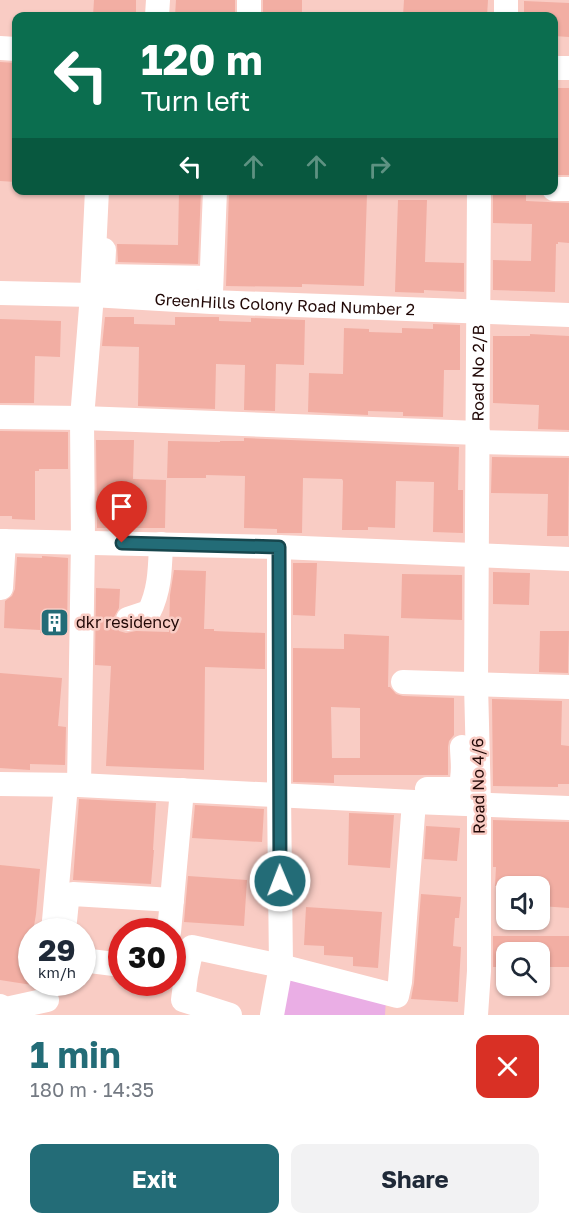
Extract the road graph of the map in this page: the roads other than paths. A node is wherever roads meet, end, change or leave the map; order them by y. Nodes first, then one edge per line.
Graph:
1 (97, 195) edge
2 (108, 195) edge
3 (215, 195) edge
4 (479, 195) edge
5 (212, 278) junction
6 (0, 293) edge
7 (92, 295) junction
8 (211, 302) junction
9 (479, 312) junction
10 (569, 315) edge
11 (0, 417) edge
12 (81, 418) junction
13 (478, 438) junction
14 (569, 444) edge
15 (2, 541) edge
16 (83, 542) junction
17 (161, 544) junction
18 (279, 547) junction
19 (477, 556) junction
20 (569, 559) edge
21 (1, 588) edge
22 (128, 619) dead end
23 (403, 682) dead end
24 (569, 687) edge
25 (469, 706) junction
26 (0, 784) edge
27 (72, 785) junction
28 (362, 786) dead end
29 (182, 790) junction
30 (279, 795) junction
31 (398, 796) junction
32 (443, 796) junction
33 (479, 804) junction
34 (569, 808) edge
35 (165, 900) junction
36 (55, 918) edge
37 (65, 918) edge
38 (162, 918) edge
39 (281, 966) junction
40 (47, 999) edge
41 (396, 1005) edge
42 (6, 1010) edge
43 (230, 1015) edge
44 (272, 1015) edge
45 (476, 1015) edge

1 - 7 street
2 - 5 street
3 - 5 street
4 - 9 street, Road No 2/B
5 - 8 street
6 - 7 street, GreenHills Colony Road Number 2
7 - 8 street, GreenHills Colony Road Number 2
7 - 12 street
8 - 9 street, GreenHills Colony Road Number 2
9 - 10 street, GreenHills Colony Road Number 2
9 - 13 street, Road No 2/B
11 - 12 street
12 - 13 street
12 - 16 street
13 - 14 street
13 - 19 street, Road No 2/B
15 - 16 street
15 - 21 street
16 - 17 street
16 - 27 street
17 - 18 street
17 - 22 street
18 - 19 street
18 - 30 street
19 - 20 street
19 - 25 street, Road No 4/6
23 - 25 street
24 - 25 street
25 - 32 street
25 - 33 street, Road No 4/6
26 - 27 street
27 - 29 street
27 - 36 street
28 - 31 street
29 - 30 street
29 - 35 street
30 - 31 street
30 - 39 street
31 - 32 street
31 - 41 street
32 - 33 street
33 - 34 street
33 - 45 street, Road No 4/6
35 - 37 street
35 - 38 street
39 - 41 street
39 - 43 street
39 - 44 street
40 - 42 street

